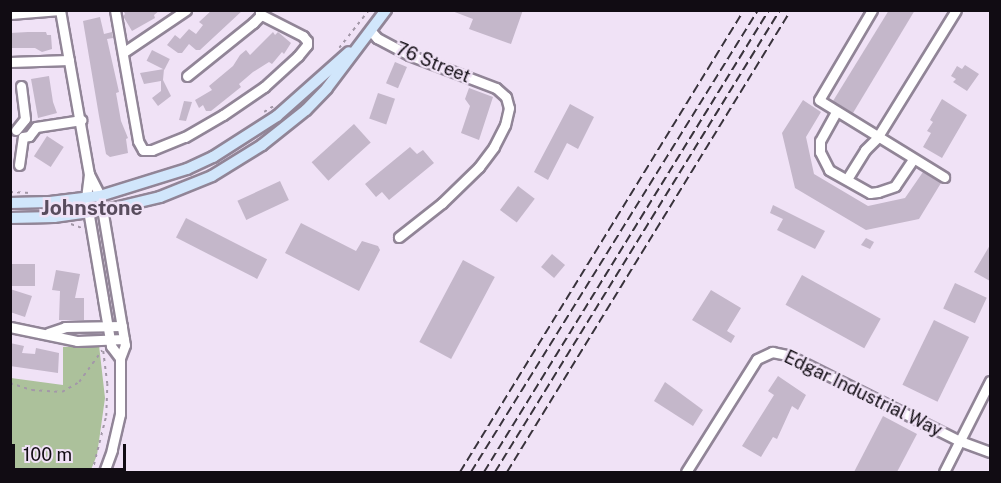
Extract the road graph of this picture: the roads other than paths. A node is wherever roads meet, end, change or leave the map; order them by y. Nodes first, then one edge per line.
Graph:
1 (60, 10) edge
2 (115, 10) edge
3 (186, 10) edge
4 (386, 10) edge
5 (872, 10) edge
6 (956, 10) edge
7 (260, 13) edge
8 (10, 14) edge
9 (366, 35) junction
10 (124, 52) junction
11 (69, 60) junction
12 (10, 63) edge
13 (187, 76) dead end
14 (21, 86) dead end
15 (836, 112) junction
16 (25, 119) junction
17 (81, 120) junction
18 (36, 127) junction
19 (17, 133) edge
20 (877, 138) junction
21 (913, 159) junction
22 (19, 165) dead end
23 (89, 174) junction
24 (945, 177) dead end
25 (847, 179) junction
26 (100, 196) junction
27 (86, 198) junction
28 (10, 203) edge
29 (103, 211) junction
30 (89, 213) junction
31 (10, 218) edge
32 (399, 237) dead end
33 (122, 326) junction
34 (10, 327) edge
35 (108, 327) junction
36 (48, 333) junction
37 (124, 339) junction
38 (106, 345) junction
39 (120, 358) junction
40 (990, 381) edge
41 (960, 441) junction
42 (990, 452) edge
43 (104, 472) edge
44 (686, 472) edge
45 (944, 472) edge

1 - 8 street
1 - 11 street
2 - 10 street
3 - 10 street
4 - 9 main road
5 - 15 street
6 - 20 street
7 - 10 street
7 - 13 street
9 - 26 main road
9 - 29 main road
9 - 32 street, 76 Street
11 - 12 street
11 - 17 street
14 - 16 street
15 - 20 street
15 - 25 street
16 - 18 street
16 - 19 street
17 - 18 street
17 - 23 street
18 - 19 street
19 - 22 street
20 - 21 street
20 - 25 street
21 - 24 street
21 - 25 street
23 - 26 street
23 - 27 street
26 - 27 main road
26 - 29 street
27 - 28 main road
27 - 30 street
29 - 30 main road
29 - 33 street
30 - 31 main road
30 - 35 street
33 - 35 street
33 - 37 street
34 - 36 street
35 - 36 street
35 - 38 street
36 - 38 street
37 - 38 street
37 - 39 street
38 - 39 street
39 - 43 street
40 - 41 street
41 - 42 street
41 - 44 street, Edgar Industrial Way
41 - 45 street

